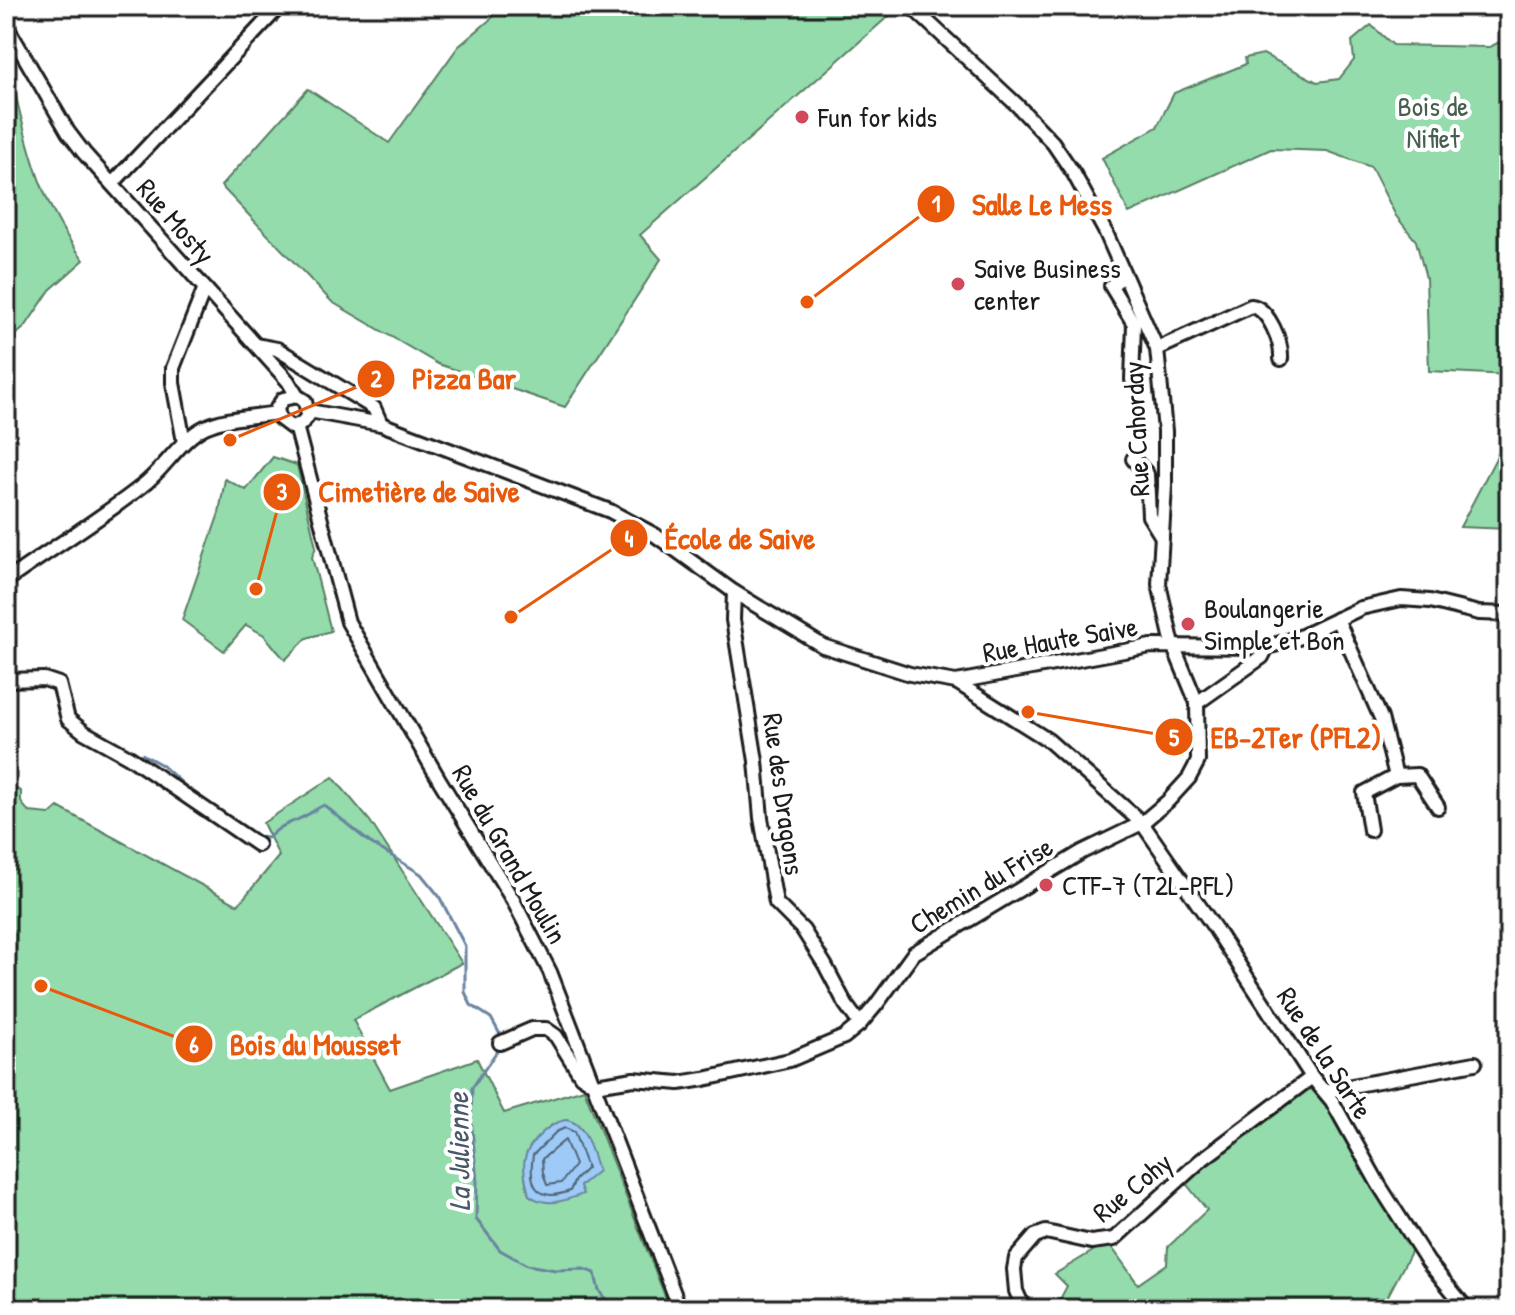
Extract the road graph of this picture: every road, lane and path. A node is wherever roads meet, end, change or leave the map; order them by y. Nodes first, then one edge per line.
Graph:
1 (280, 6) edge
2 (911, 6) edge
3 (6, 25) edge
4 (112, 184) junction
5 (1124, 275) junction
6 (204, 290) junction
7 (256, 345) junction
8 (1157, 349) junction
9 (1281, 359) dead end
10 (277, 371) junction
11 (1132, 380) dead end
12 (297, 396) junction
13 (283, 399) junction
14 (309, 411) junction
15 (277, 413) junction
16 (381, 424) junction
17 (296, 426) junction
18 (184, 442) junction
19 (1133, 459) dead end
20 (1162, 537) junction
21 (6, 581) edge
22 (734, 592) junction
23 (1509, 614) edge
24 (1337, 619) junction
25 (1173, 645) junction
26 (1267, 647) junction
27 (6, 680) edge
28 (956, 682) junction
29 (1197, 703) junction
30 (1396, 776) junction
31 (1438, 807) dead end
32 (1142, 823) junction
33 (1370, 830) dead end
34 (258, 845) dead end
35 (860, 1024) junction
36 (503, 1042) dead end
37 (1475, 1063) dead end
38 (1312, 1077) junction
39 (595, 1085) junction
40 (1325, 1091) junction
41 (680, 1309) edge
42 (1024, 1309) edge
43 (1467, 1309) edge

1 - 4 street
2 - 5 street, Rue Cahorday
3 - 4 street, Rue Mosty
4 - 6 street, Rue Mosty
5 - 8 street, Rue Cahorday
5 - 11 street
6 - 7 street, Rue Mosty
6 - 18 street, Rue Mosty
7 - 10 street, Rue Mosty
7 - 16 street, Rue Mosty
8 - 9 street
8 - 20 street, Rue Cahorday
10 - 12 street, Rue Mosty
10 - 13 street, Rue Mosty
12 - 13 street
12 - 14 street
13 - 15 street
14 - 16 street
14 - 17 street
15 - 17 street
15 - 18 street
16 - 22 street, Rue Haute Saive
17 - 39 street, Rue du Grand Moulin
18 - 21 street
19 - 20 street
20 - 25 street, Rue Cahorday
22 - 28 street, Rue Haute Saive
22 - 35 street, Rue des Dragons
23 - 24 street, Rue Haute Saive
24 - 26 street, Rue Haute Saive
24 - 30 street
25 - 26 street, Rue Haute Saive
25 - 28 street, Rue Haute Saive
25 - 29 street, Rue Haute Saive
26 - 29 street, Rue Haute Saive
27 - 34 street
28 - 32 street, Rue Haute Saive
29 - 32 street, Rue Haute Saive
30 - 31 street
30 - 33 street
32 - 35 street, Chemin du Frise
32 - 38 street, Rue de la Sarte
35 - 39 street, Chemin du Frise
36 - 39 street
37 - 40 street
38 - 40 street, Rue de la Sarte
38 - 42 street, Rue Cohy
39 - 41 street, Rue du Grand Moulin
40 - 43 street, Rue de la Sarte

